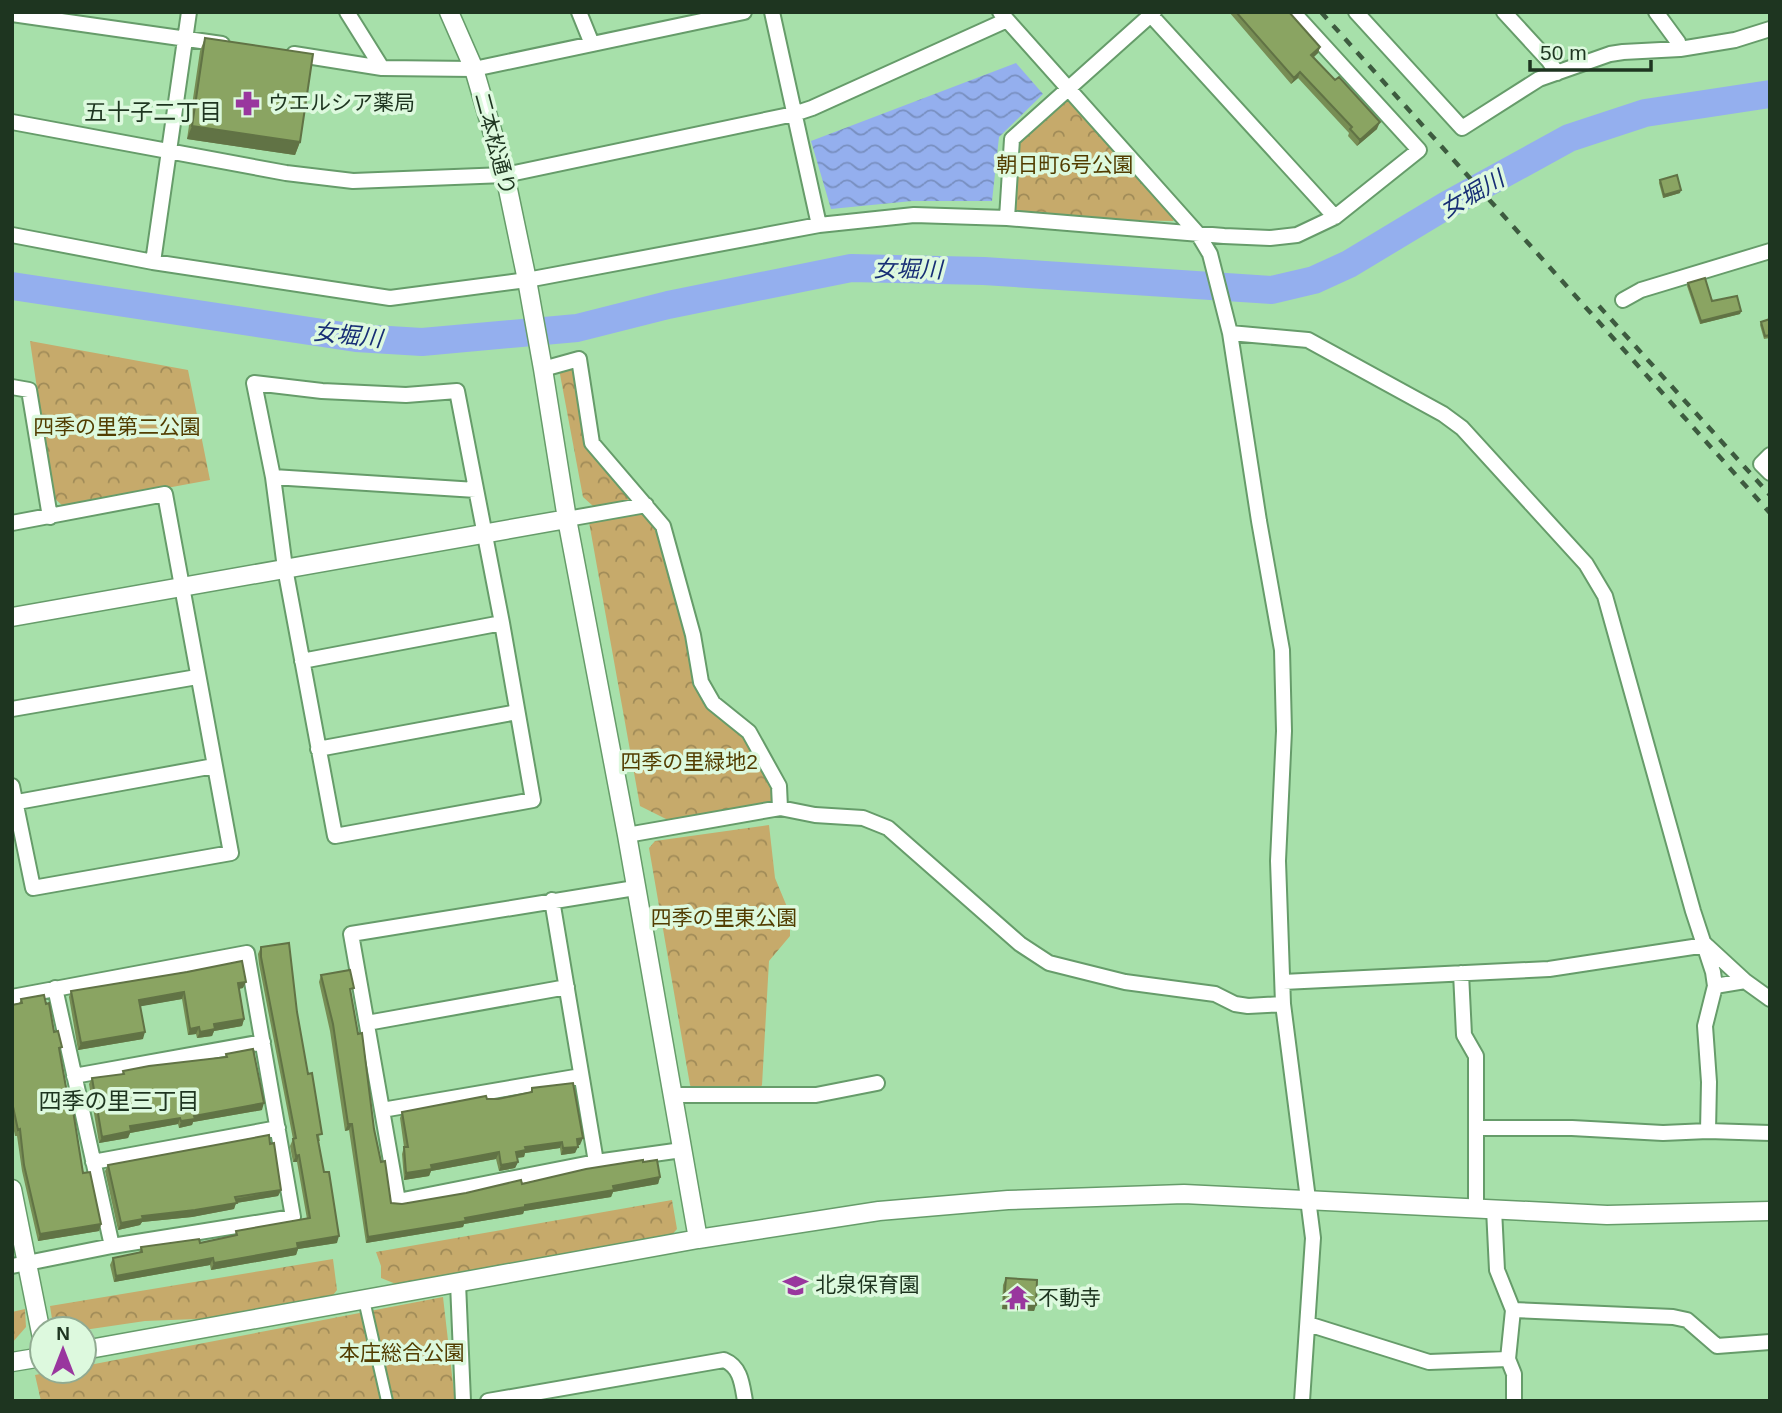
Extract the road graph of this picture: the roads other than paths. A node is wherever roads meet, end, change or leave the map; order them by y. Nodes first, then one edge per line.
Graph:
1 (189, 12) edge
2 (347, 12) edge
3 (449, 12) edge
4 (579, 12) edge
5 (744, 12) edge
6 (772, 12) edge
7 (1293, 12) edge
8 (1356, 12) edge
9 (1504, 12) edge
10 (1657, 12) edge
11 (1151, 13) edge
12 (12, 14) edge
13 (1004, 16) edge
14 (1770, 29) edge
15 (186, 38) junction
16 (592, 44) junction
17 (238, 46) edge
18 (1680, 49) junction
19 (277, 52) edge
20 (382, 68) junction
21 (474, 69) junction
22 (1558, 73) junction
23 (1069, 88) junction
24 (794, 114) junction
25 (12, 122) edge
26 (169, 152) junction
27 (505, 175) junction
28 (1335, 217) junction
29 (1007, 218) junction
30 (819, 225) junction
31 (1198, 234) junction
32 (12, 235) edge
33 (1770, 251) edge
34 (153, 262) junction
35 (527, 280) junction
36 (1623, 300) dead end
37 (1228, 328) junction
38 (542, 366) junction
39 (12, 387) edge
40 (1770, 455) edge
41 (1770, 473) edge
42 (273, 477) junction
43 (476, 490) junction
44 (646, 505) junction
45 (50, 517) junction
46 (567, 519) junction
47 (12, 523) edge
48 (485, 535) junction
49 (285, 568) junction
50 (182, 587) junction
51 (12, 617) edge
52 (502, 623) junction
53 (302, 661) junction
54 (197, 677) junction
55 (12, 709) edge
56 (517, 712) junction
57 (318, 749) junction
58 (214, 766) junction
59 (12, 786) edge
60 (14, 803) edge
61 (780, 808) junction
62 (627, 835) junction
63 (635, 888) junction
64 (552, 900) junction
65 (1706, 945) junction
66 (1461, 973) junction
67 (1745, 981) junction
68 (1283, 982) junction
69 (1715, 986) junction
70 (567, 987) junction
71 (55, 988) junction
72 (12, 997) edge
73 (1770, 999) edge
74 (1283, 1004) junction
75 (367, 1023) junction
76 (263, 1042) junction
77 (74, 1076) junction
78 (581, 1076) junction
79 (877, 1083) dead end
80 (674, 1095) junction
81 (382, 1110) junction
82 (278, 1128) junction
83 (1476, 1128) junction
84 (1708, 1131) junction
85 (1770, 1133) edge
86 (682, 1150) junction
87 (93, 1162) junction
88 (596, 1162) junction
89 (12, 1189) edge
90 (1307, 1200) junction
91 (1485, 1209) junction
92 (1770, 1211) edge
93 (698, 1239) junction
94 (112, 1246) junction
95 (20, 1264) edge
96 (458, 1283) junction
97 (364, 1300) junction
98 (1513, 1310) junction
99 (35, 1315) edge
100 (1308, 1324) junction
101 (1770, 1342) edge
102 (98, 1348) edge
103 (1508, 1359) junction
104 (387, 1401) edge
105 (463, 1401) edge
106 (488, 1401) edge
107 (745, 1401) edge
108 (1302, 1401) edge
109 (1514, 1401) edge

1 - 15 street
2 - 20 street
3 - 21 street, 二本松通り
4 - 16 street
5 - 16 street
6 - 24 street
7 - 28 street
8 - 22 street
9 - 22 street
10 - 18 street
11 - 23 street
11 - 28 street
12 - 15 street
13 - 23 street
13 - 24 street
14 - 18 street
15 - 17 street
15 - 26 street
16 - 21 street
18 - 22 street
19 - 20 street
20 - 21 street
21 - 27 street, 二本松通り
23 - 29 street
23 - 31 street
24 - 27 street
24 - 30 street
25 - 26 street
26 - 27 street
26 - 34 street
27 - 35 street, 二本松通り
28 - 31 street
29 - 30 street
29 - 31 street
30 - 35 street
31 - 37 street
32 - 34 street
33 - 36 street
34 - 35 street
35 - 38 street, 二本松通り
37 - 65 street
37 - 68 street
38 - 44 street
38 - 46 street, 二本松通り
39 - 45 street
40 - 41 street
42 - 43 street
42 - 43 street
42 - 49 street
43 - 48 street
44 - 46 street
44 - 61 street
45 - 47 street
45 - 50 street
46 - 48 street
46 - 62 street, 二本松通り
48 - 49 street
48 - 52 street
49 - 50 street
49 - 53 street
50 - 51 street
50 - 54 street
52 - 53 street
52 - 56 street
53 - 57 street
54 - 55 street
54 - 58 street
56 - 57 street
56 - 57 street
58 - 60 street
58 - 60 street
59 - 60 street
61 - 62 street
61 - 74 street
62 - 63 street, 二本松通り
63 - 64 street
63 - 80 street, 二本松通り
64 - 70 street
64 - 75 street
65 - 66 street
65 - 67 street
65 - 69 street
66 - 68 street
66 - 83 street
67 - 69 street
67 - 73 street
68 - 74 street
69 - 84 street
70 - 75 street
70 - 78 street
71 - 72 street
71 - 76 street
71 - 77 street
74 - 90 street
75 - 81 street
76 - 77 street
76 - 82 street
77 - 87 street
78 - 81 street
78 - 88 street
79 - 80 street
80 - 86 street, 二本松通り
81 - 88 street
82 - 87 street
82 - 94 street
83 - 84 street
83 - 91 street
84 - 85 street
86 - 88 street
86 - 93 street, 二本松通り
87 - 94 street
89 - 95 street
90 - 91 street
90 - 93 street
90 - 100 street
91 - 92 street
91 - 98 street
93 - 96 street
94 - 95 street
95 - 99 street
96 - 97 street
96 - 105 street
97 - 102 street
97 - 104 street
98 - 101 street
98 - 103 street
100 - 103 street
100 - 108 street
103 - 109 street
106 - 107 street

